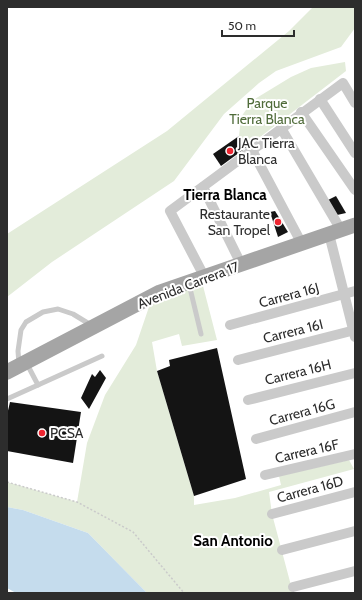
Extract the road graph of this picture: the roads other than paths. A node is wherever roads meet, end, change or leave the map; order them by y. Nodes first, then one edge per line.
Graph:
1 (320, 99) junction
2 (355, 103) edge
3 (301, 112) junction
4 (281, 128) junction
5 (252, 150) junction
6 (355, 153) edge
7 (203, 187) junction
8 (355, 190) edge
9 (355, 225) edge
10 (335, 232) junction
11 (302, 244) junction
12 (241, 264) junction
13 (204, 276) junction
14 (188, 281) junction
15 (355, 291) edge
16 (344, 294) junction
17 (230, 325) dead end
18 (94, 326) junction
19 (354, 333) edge
20 (201, 334) dead end
21 (102, 356) dead end
22 (238, 360) dead end
23 (17, 367) edge
24 (355, 373) edge
25 (38, 385) junction
26 (7, 399) edge
27 (248, 400) dead end
28 (355, 412) edge
29 (256, 439) dead end
30 (355, 454) edge
31 (265, 475) dead end
32 (355, 492) edge
33 (272, 514) dead end
34 (355, 531) edge
35 (282, 550) dead end
36 (355, 571) edge
37 (293, 587) dead end

1 - 2 street
1 - 3 street
1 - 6 street
3 - 4 street
3 - 8 street
4 - 5 street
4 - 10 street
5 - 7 street
5 - 11 street
7 - 12 street
7 - 13 street
9 - 10 main road, Avenida Carrera 17
10 - 11 main road, Avenida Carrera 17
10 - 16 street
11 - 12 main road, Avenida Carrera 17
12 - 13 main road, Avenida Carrera 17
13 - 14 main road, Avenida Carrera 17
14 - 18 main road, Avenida Carrera 17
14 - 20 lane
15 - 16 street, Carrera 16J
16 - 17 street, Carrera 16J
16 - 19 street
18 - 23 main road, Avenida Carrera 17
18 - 23 lane
19 - 22 street, Carrera 16I
21 - 25 lane
23 - 25 lane
24 - 27 street, Carrera 16H
25 - 26 lane
28 - 29 street, Carrera 16G
30 - 31 street, Carrera 16F
32 - 33 street, Carrera 16D
34 - 35 street
36 - 37 street

